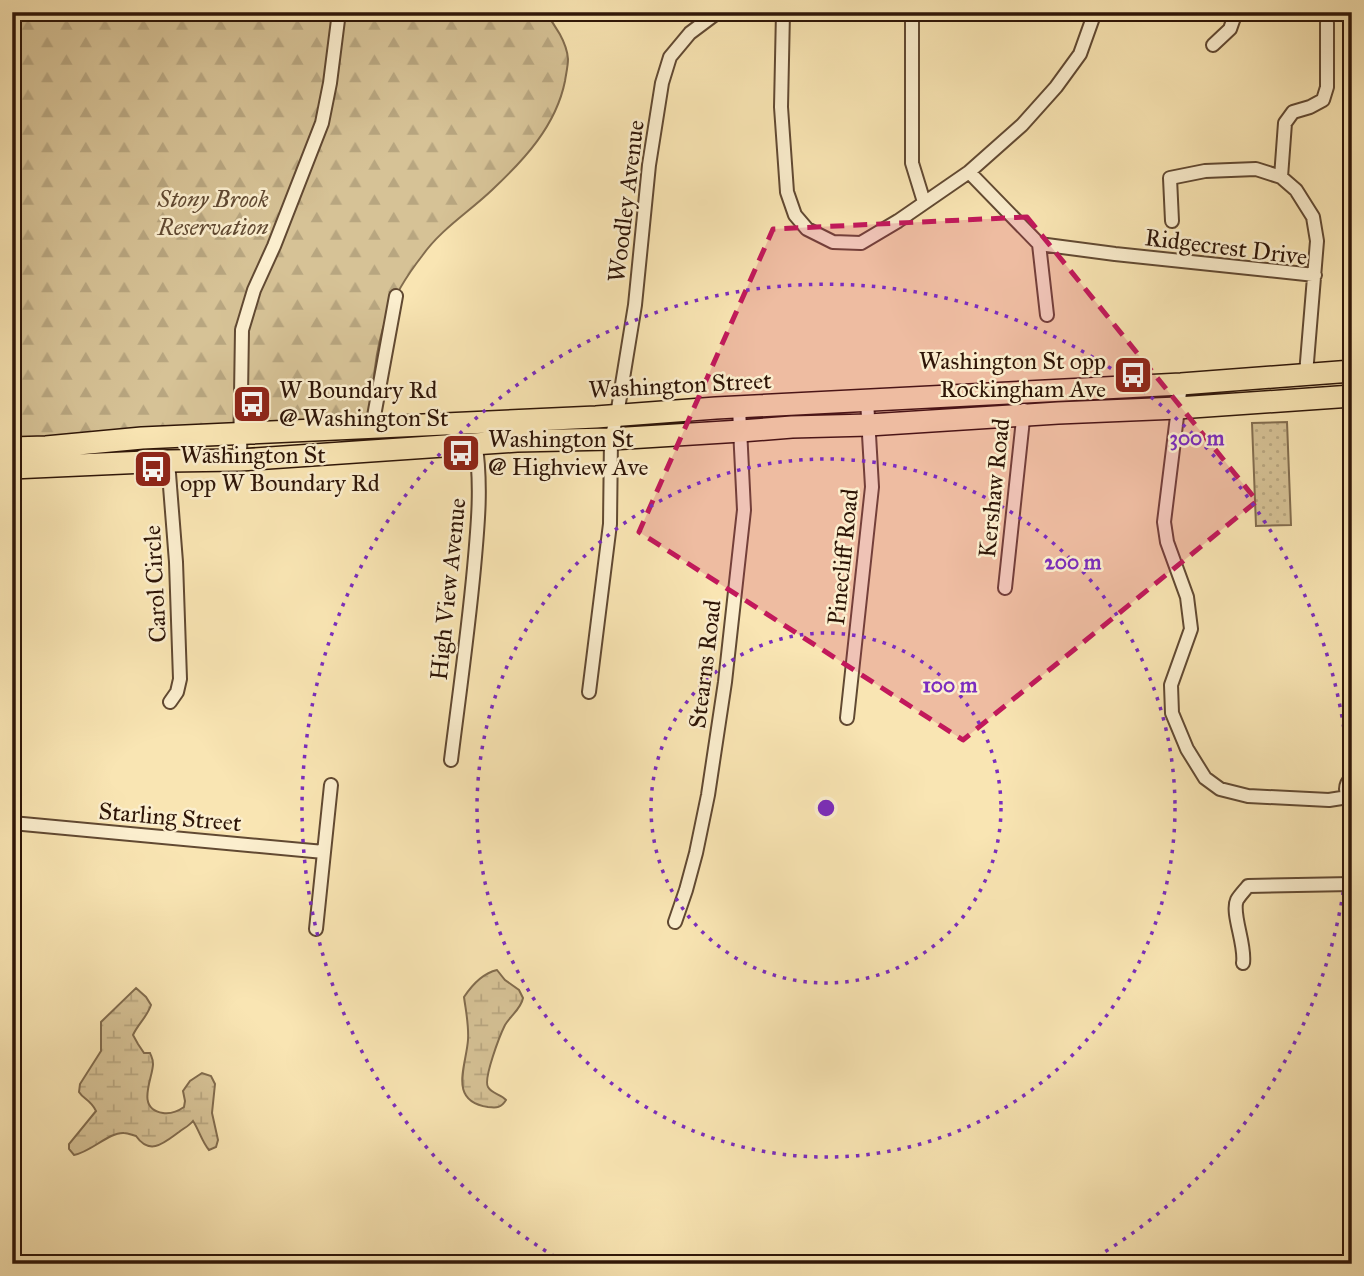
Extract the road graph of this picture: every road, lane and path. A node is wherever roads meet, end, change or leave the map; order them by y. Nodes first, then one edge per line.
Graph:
1 (339, 12) edge
2 (718, 12) edge
3 (783, 12) edge
4 (914, 12) edge
5 (1095, 12) edge
6 (1236, 12) edge
7 (1326, 23) dead end
8 (1213, 45) dead end
9 (969, 172) junction
10 (1282, 177) junction
11 (924, 202) junction
12 (1171, 221) dead end
13 (1039, 244) junction
14 (1315, 275) junction
15 (396, 296) dead end
16 (1047, 315) dead end
17 (1352, 371) edge
18 (1306, 374) junction
19 (1181, 384) junction
20 (1023, 392) junction
21 (1352, 396) edge
22 (867, 400) junction
23 (739, 408) junction
24 (1178, 408) junction
25 (617, 415) junction
26 (1024, 416) junction
27 (869, 425) junction
28 (372, 427) junction
29 (741, 432) junction
30 (474, 433) junction
31 (242, 434) junction
32 (611, 439) junction
33 (12, 448) edge
34 (240, 460) junction
35 (168, 461) junction
36 (12, 468) edge
37 (1005, 587) dead end
38 (589, 692) dead end
39 (170, 702) dead end
40 (847, 718) dead end
41 (451, 760) dead end
42 (1352, 777) edge
43 (331, 785) dead end
44 (1350, 799) edge
45 (12, 823) edge
46 (324, 852) junction
47 (1352, 884) edge
48 (675, 922) dead end
49 (316, 929) dead end
50 (1243, 963) dead end

1 - 31 street
2 - 25 street, Woodley Avenue
3 - 11 street
4 - 11 street
5 - 9 street
6 - 8 street
7 - 10 street
9 - 11 street
9 - 13 street
10 - 12 street
10 - 14 street
13 - 14 street, Ridgecrest Drive
13 - 16 street
14 - 18 street, Ridgecrest Drive
15 - 28 street
17 - 18 main road, Washington Street
18 - 19 main road, Washington Street
19 - 20 main road, Washington Street
19 - 24 street
20 - 22 main road, Washington Street
20 - 26 street, Kershaw Road
21 - 24 main road, Washington Street
22 - 23 main road, Washington Street
22 - 27 street, Pinecliff Road
23 - 25 main road, Washington Street
23 - 29 street, Stearns Road
24 - 26 main road, Washington Street
24 - 44 street
25 - 30 main road, Washington Street
25 - 32 street, Woodley Avenue
26 - 27 main road, Washington Street
26 - 37 street, Kershaw Road
27 - 29 main road, Washington Street
27 - 40 street, Pinecliff Road
28 - 30 main road, Washington Street
28 - 31 main road, Washington Street
29 - 32 main road, Washington Street
29 - 48 street, Stearns Road
30 - 32 main road, Washington Street
30 - 34 main road, Washington Street
30 - 41 street, High View Avenue
31 - 33 main road, Washington Street
31 - 34 street
32 - 38 street, Woodley Avenue
34 - 35 main road, Washington Street
35 - 36 main road, Washington Street
35 - 39 street, Carol Circle
42 - 44 street
43 - 46 street
45 - 46 street, Starling Street
46 - 49 street
47 - 50 street

